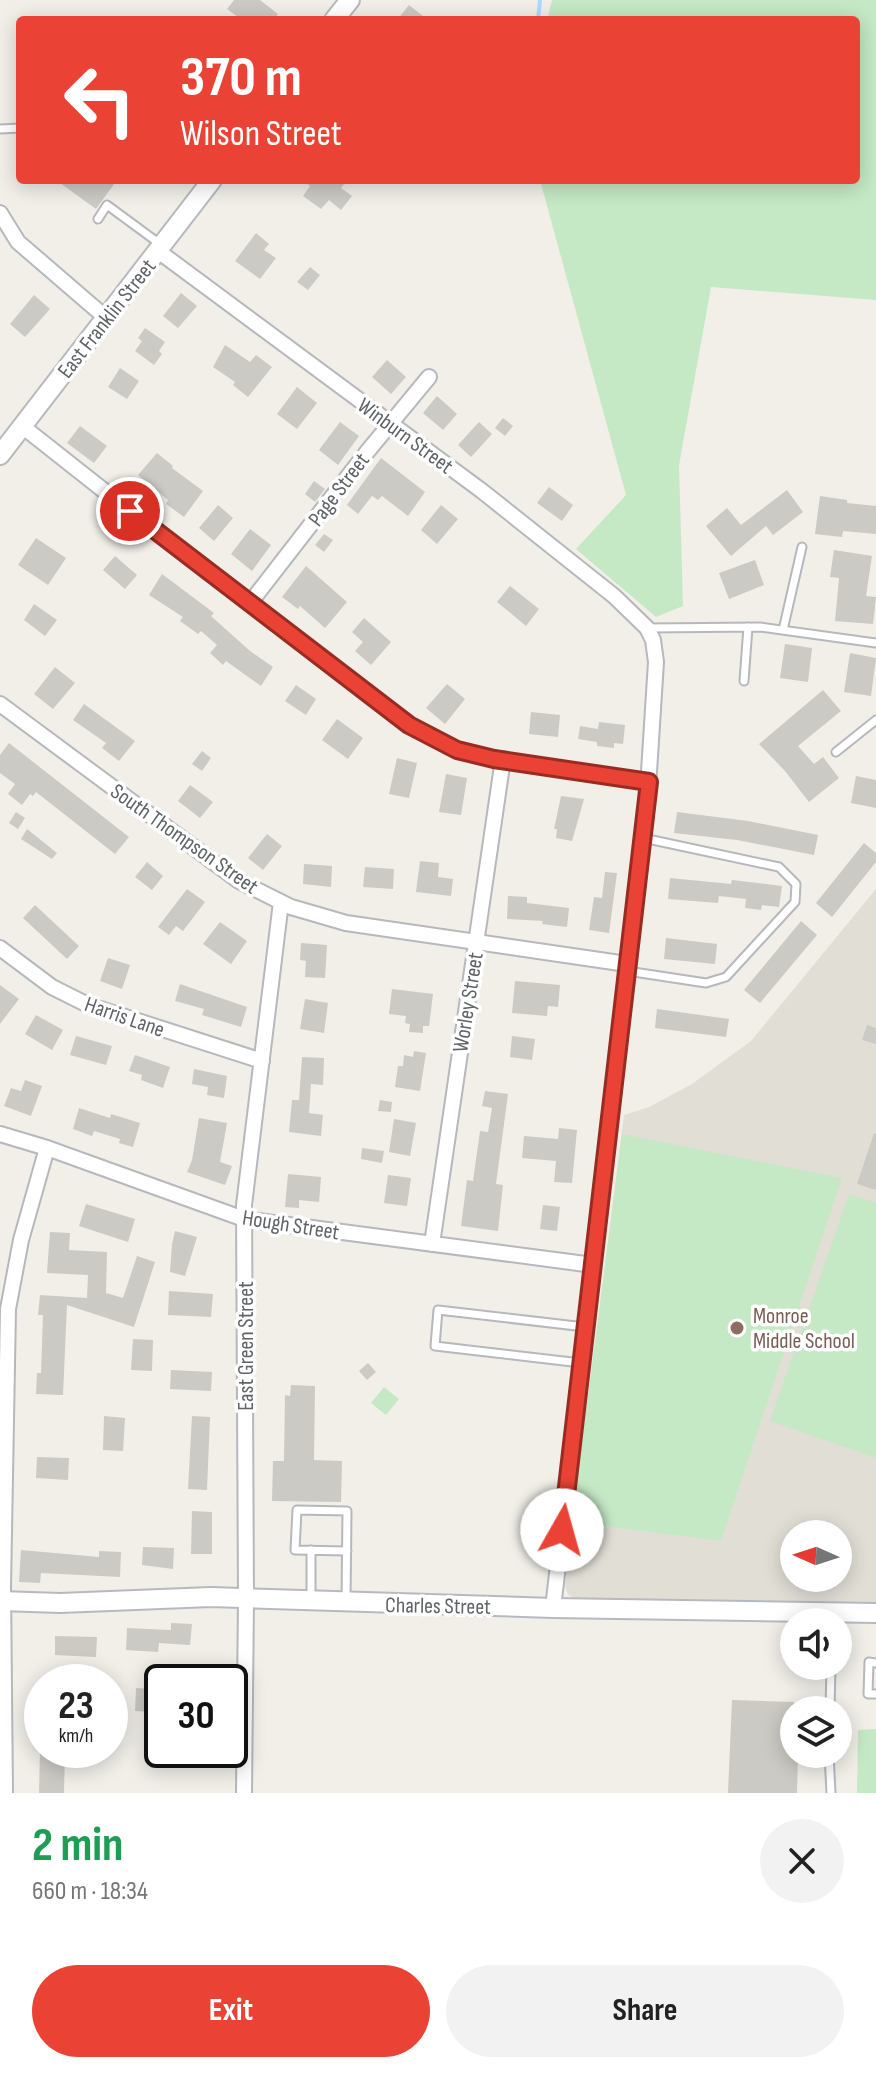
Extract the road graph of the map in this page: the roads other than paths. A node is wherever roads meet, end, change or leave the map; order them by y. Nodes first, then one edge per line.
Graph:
1 (350, 0) edge
2 (337, 16) edge
3 (209, 184) edge
4 (0, 213) edge
5 (98, 219) dead end
6 (160, 248) junction
7 (105, 317) junction
8 (429, 377) dead end
9 (390, 423) junction
10 (22, 426) junction
11 (0, 455) edge
12 (802, 547) dead end
13 (250, 603) junction
14 (748, 627) junction
15 (647, 628) junction
16 (783, 630) junction
17 (876, 643) edge
18 (744, 681) dead end
19 (0, 704) edge
20 (876, 720) edge
21 (836, 752) dead end
22 (503, 759) junction
23 (649, 782) junction
24 (643, 838) junction
25 (281, 902) junction
26 (476, 941) junction
27 (0, 948) edge
28 (627, 967) junction
29 (262, 1061) junction
30 (0, 1134) edge
31 (47, 1148) junction
32 (244, 1219) junction
33 (432, 1244) junction
34 (593, 1265) junction
35 (585, 1327) junction
36 (581, 1363) junction
37 (311, 1550) junction
38 (347, 1551) junction
39 (246, 1599) junction
40 (2, 1601) edge
41 (311, 1602) junction
42 (346, 1603) junction
43 (553, 1608) junction
44 (876, 1613) edge
45 (780, 1615) edge
46 (852, 1615) edge
47 (876, 1663) edge
48 (876, 1694) edge
49 (830, 1768) edge
50 (5, 1793) edge
51 (244, 1793) edge
52 (831, 1793) edge

1 - 2 street
3 - 6 street, East Franklin Street
4 - 7 street
5 - 6 lane
6 - 7 street, East Franklin Street
6 - 9 street, Winburn Street
7 - 10 street, East Franklin Street
8 - 9 street, Page Street
9 - 13 street, Page Street
9 - 15 street, Winburn Street
10 - 11 street, East Franklin Street
10 - 13 street
12 - 16 lane
13 - 22 street
14 - 15 lane
14 - 16 lane
14 - 18 lane
15 - 23 street
16 - 17 lane
19 - 25 street, South Thompson Street
20 - 21 lane
22 - 23 street
22 - 26 street, Worley Street
23 - 24 street
24 - 28 street
24 - 28 lane
25 - 26 street, South Thompson Street
25 - 29 street, East Green Street
26 - 28 street, South Thompson Street
26 - 33 street, Worley Street
27 - 29 street, Harris Lane
28 - 34 street
29 - 32 street, East Green Street
30 - 31 street, Hough Street
31 - 32 street, Hough Street
31 - 40 street
32 - 33 street, Hough Street
32 - 39 street, East Green Street
33 - 34 street, Hough Street
34 - 35 street
35 - 36 street
35 - 36 lane
36 - 43 street
37 - 38 lane
37 - 38 lane
37 - 41 lane
38 - 42 lane
39 - 40 street, Charles Street
39 - 41 street, Charles Street
39 - 51 street, East Green Street
40 - 50 street
41 - 42 street, Charles Street
42 - 43 street, Charles Street
43 - 45 street, Charles Street
44 - 46 street, Charles Street
47 - 48 lane
49 - 52 lane

